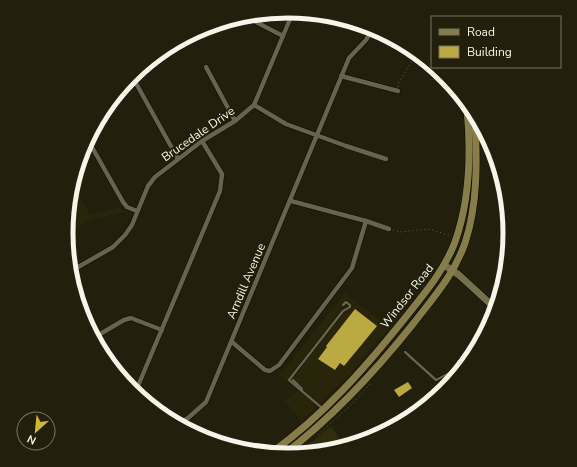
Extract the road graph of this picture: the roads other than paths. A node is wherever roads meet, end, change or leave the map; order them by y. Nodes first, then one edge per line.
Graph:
1 (290, 18) edge
2 (254, 21) edge
3 (370, 34) edge
4 (283, 36) junction
5 (206, 67) dead end
6 (341, 76) junction
7 (135, 82) edge
8 (398, 91) road end
9 (254, 105) junction
10 (467, 113) edge
11 (235, 121) junction
12 (475, 126) edge
13 (317, 136) junction
14 (202, 141) junction
15 (91, 146) edge
16 (178, 159) junction
17 (386, 159) dead end
18 (291, 201) junction
19 (138, 211) junction
20 (366, 221) junction
21 (389, 229) road end
22 (444, 265) junction
23 (76, 268) edge
24 (453, 271) junction
25 (343, 305) dead end
26 (492, 305) edge
27 (162, 330) junction
28 (98, 335) edge
29 (232, 342) junction
30 (404, 352) dead end
31 (459, 362) edge
32 (293, 380) dead end
33 (137, 387) edge
34 (302, 389) junction
35 (348, 399) junction
36 (324, 409) junction
37 (183, 421) edge
38 (298, 444) junction
39 (276, 449) edge
40 (292, 449) edge

1 - 4 street, Brucedale Drive
2 - 4 street
3 - 6 street, Arndill Avenue
4 - 9 street, Brucedale Drive
5 - 11 street
6 - 8 street
6 - 13 street, Arndill Avenue
7 - 16 street
9 - 11 street, Brucedale Drive
9 - 13 street
10 - 22 main road, Windsor Road
11 - 14 street, Brucedale Drive
12 - 24 main road, Windsor Road
13 - 17 street
13 - 18 street, Arndill Avenue
14 - 16 street, Brucedale Drive
14 - 27 street
15 - 19 street
16 - 19 street, Brucedale Drive
18 - 20 street
18 - 29 street, Arndill Avenue
19 - 23 street, Brucedale Drive
20 - 21 street
20 - 29 street
22 - 24 main road
22 - 36 main road, Windsor Road
24 - 26 main road
24 - 35 main road, Windsor Road
25 - 34 lane
27 - 28 street
27 - 33 street
29 - 37 street, Arndill Avenue
30 - 31 lane
32 - 34 lane
34 - 36 lane
35 - 36 main road
35 - 38 main road, Windsor Road
36 - 38 main road
36 - 39 main road, Windsor Road
38 - 40 main road, Windsor Road

